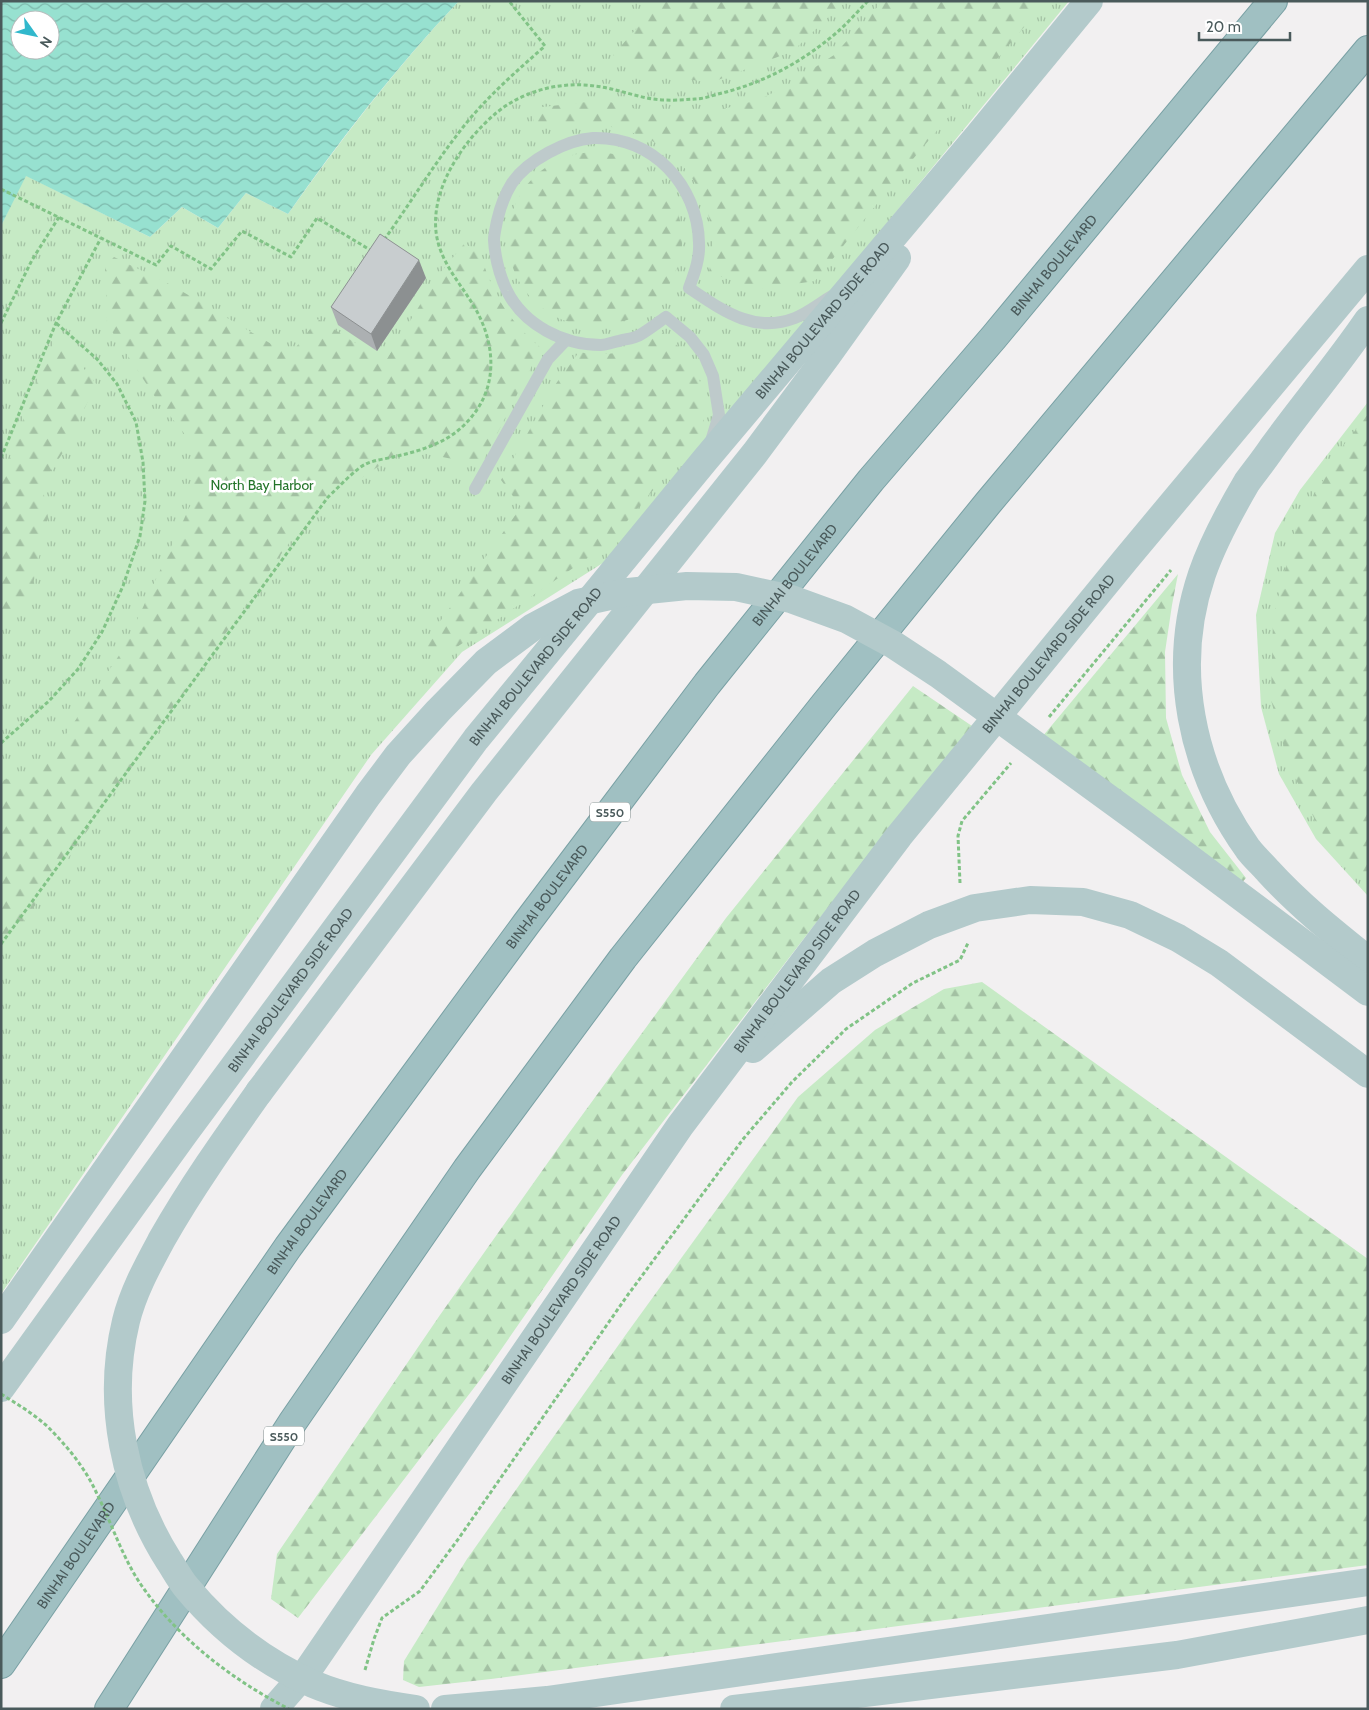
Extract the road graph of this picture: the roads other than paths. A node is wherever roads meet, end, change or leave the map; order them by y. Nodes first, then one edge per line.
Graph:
1 (1090, 1) edge
2 (1273, 1) edge
3 (1368, 50) edge
4 (978, 136) junction
5 (1368, 269) edge
6 (855, 282) junction
7 (1368, 320) edge
8 (566, 340) junction
9 (705, 460) junction
10 (475, 489) dead end
11 (1368, 960) edge
12 (1368, 992) edge
13 (1368, 1074) edge
14 (680, 1126) junction
15 (8, 1310) edge
16 (1, 1388) edge
17 (1368, 1582) edge
18 (1368, 1620) edge
19 (1, 1664) edge
20 (110, 1709) edge
21 (274, 1709) edge
22 (416, 1709) edge
23 (445, 1709) edge
24 (734, 1709) edge

1 - 4 main road, BINHAI BOULEVARD SIDE ROAD
2 - 19 highway, BINHAI BOULEVARD / S550
3 - 20 highway, S550
4 - 6 main road, BINHAI BOULEVARD SIDE ROAD
4 - 22 main road, bridge
5 - 14 main road, BINHAI BOULEVARD SIDE ROAD
6 - 8 lane
6 - 9 main road, BINHAI BOULEVARD SIDE ROAD
7 - 11 main road
8 - 9 lane
8 - 10 lane
9 - 16 main road, BINHAI BOULEVARD SIDE ROAD
12 - 15 main road, bridge
13 - 14 main road
14 - 21 main road, BINHAI BOULEVARD SIDE ROAD
17 - 23 main road
18 - 24 main road

